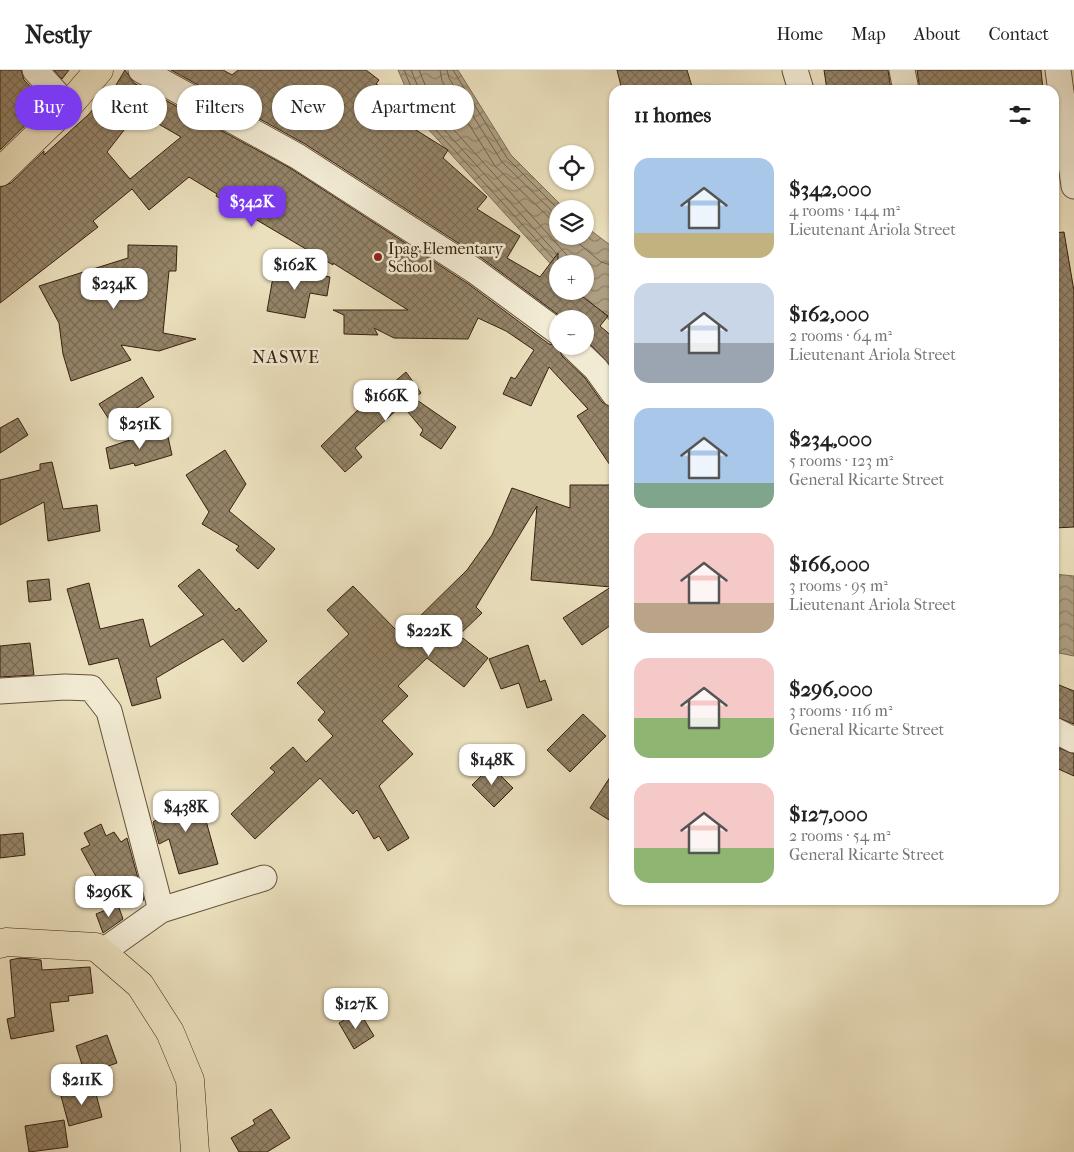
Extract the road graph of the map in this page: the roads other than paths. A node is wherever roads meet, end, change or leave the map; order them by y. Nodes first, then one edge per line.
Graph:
1 (35, 70) edge
2 (99, 70) edge
3 (141, 70) edge
4 (795, 70) edge
5 (902, 70) edge
6 (1058, 70) edge
7 (49, 85) edge
8 (800, 85) edge
9 (905, 85) edge
10 (82, 90) edge
11 (43, 130) edge
12 (0, 172) edge
13 (1074, 186) edge
14 (549, 325) edge
15 (581, 355) edge
16 (609, 387) edge
17 (0, 691) edge
18 (1059, 732) edge
19 (1074, 740) edge
20 (264, 878) dead end
21 (161, 910) junction
22 (0, 944) edge
23 (102, 952) junction
24 (195, 1152) edge

1 - 7 street
2 - 10 main road
3 - 14 street
4 - 8 street
5 - 9 street
6 - 13 street
11 - 12 main road
15 - 16 street
17 - 21 street
18 - 19 street
20 - 21 street
21 - 23 street
22 - 23 main road
23 - 24 main road

